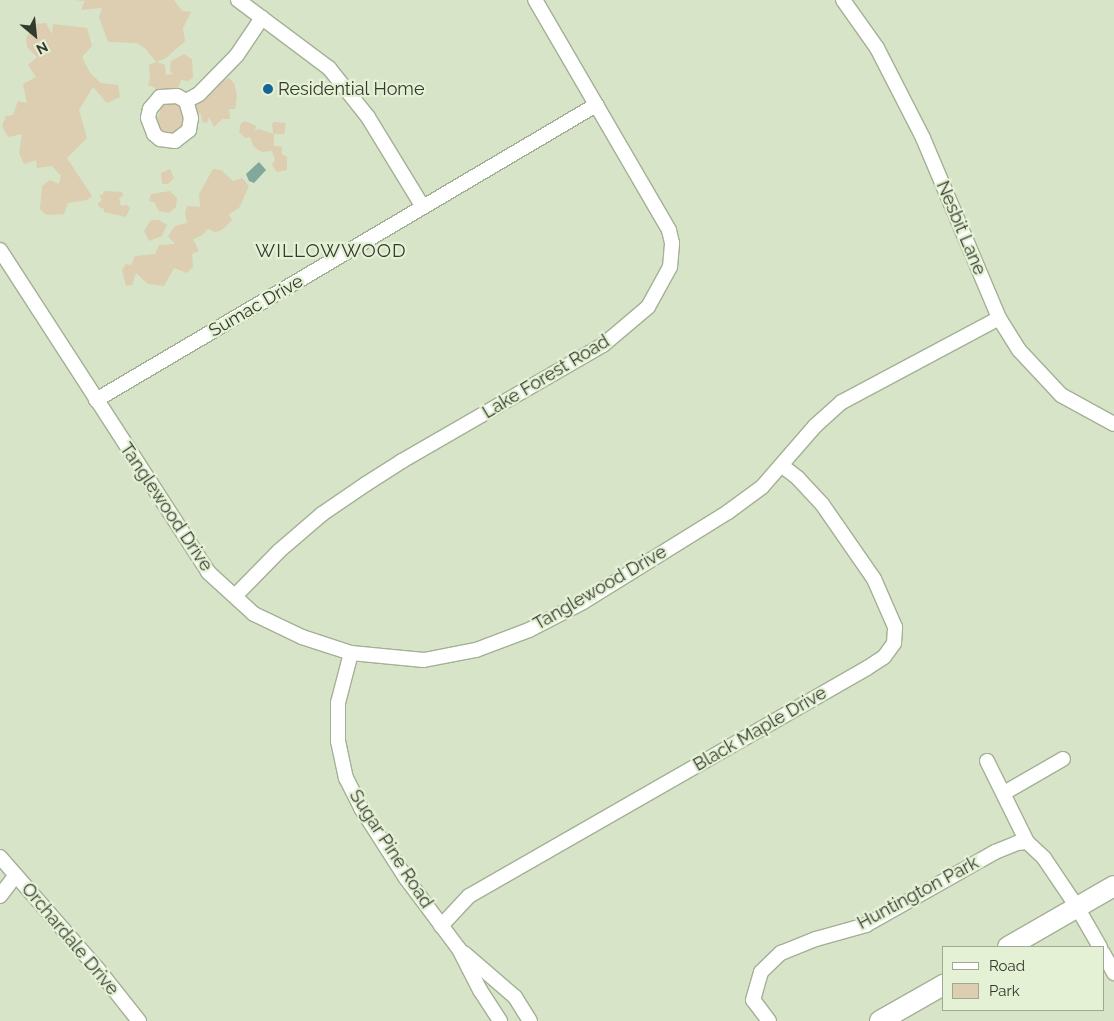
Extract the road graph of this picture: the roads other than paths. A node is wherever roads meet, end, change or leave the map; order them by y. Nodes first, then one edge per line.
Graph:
1 (238, 0) edge
2 (535, 0) edge
3 (843, 0) edge
4 (262, 18) junction
5 (186, 101) dead end
6 (596, 105) junction
7 (423, 207) junction
8 (0, 250) edge
9 (999, 318) junction
10 (96, 400) junction
11 (1114, 424) edge
12 (782, 466) junction
13 (235, 596) junction
14 (351, 653) junction
15 (1063, 759) dead end
16 (987, 761) dead end
17 (1004, 793) junction
18 (1027, 842) junction
19 (0, 857) edge
20 (16, 875) junction
21 (1114, 886) edge
22 (0, 896) edge
23 (1077, 907) junction
24 (441, 926) junction
25 (1010, 946) edge
26 (1099, 946) edge
27 (459, 949) junction
28 (1104, 955) edge
29 (1114, 973) edge
30 (942, 986) edge
31 (139, 1021) edge
32 (500, 1021) edge
33 (530, 1021) edge
34 (769, 1021) edge
35 (880, 1021) edge

1 - 4 street
2 - 6 street, Lake Forest Road
3 - 9 street, Nesbit Lane
4 - 5 street
4 - 7 street
6 - 7 street, Sumac Drive
6 - 13 street, Lake Forest Road
7 - 10 street, Sumac Drive
8 - 10 street, Tanglewood Drive
9 - 11 street, Nesbit Lane
9 - 12 street, Tanglewood Drive
10 - 13 street, Tanglewood Drive
12 - 14 street, Tanglewood Drive
12 - 24 street, Black Maple Drive
13 - 14 street, Tanglewood Drive
14 - 24 street, Sugar Pine Road
15 - 17 street
16 - 17 street
17 - 18 street
18 - 23 street
18 - 34 street, Huntington Park
19 - 20 street, Orchardale Drive
20 - 22 street
20 - 31 street, Orchardale Drive
21 - 23 main road
23 - 25 main road
23 - 26 street
24 - 27 street, Sugar Pine Road
27 - 32 street, Sugar Pine Road
27 - 33 street, Sugar Pine Road
28 - 29 street
30 - 35 main road

